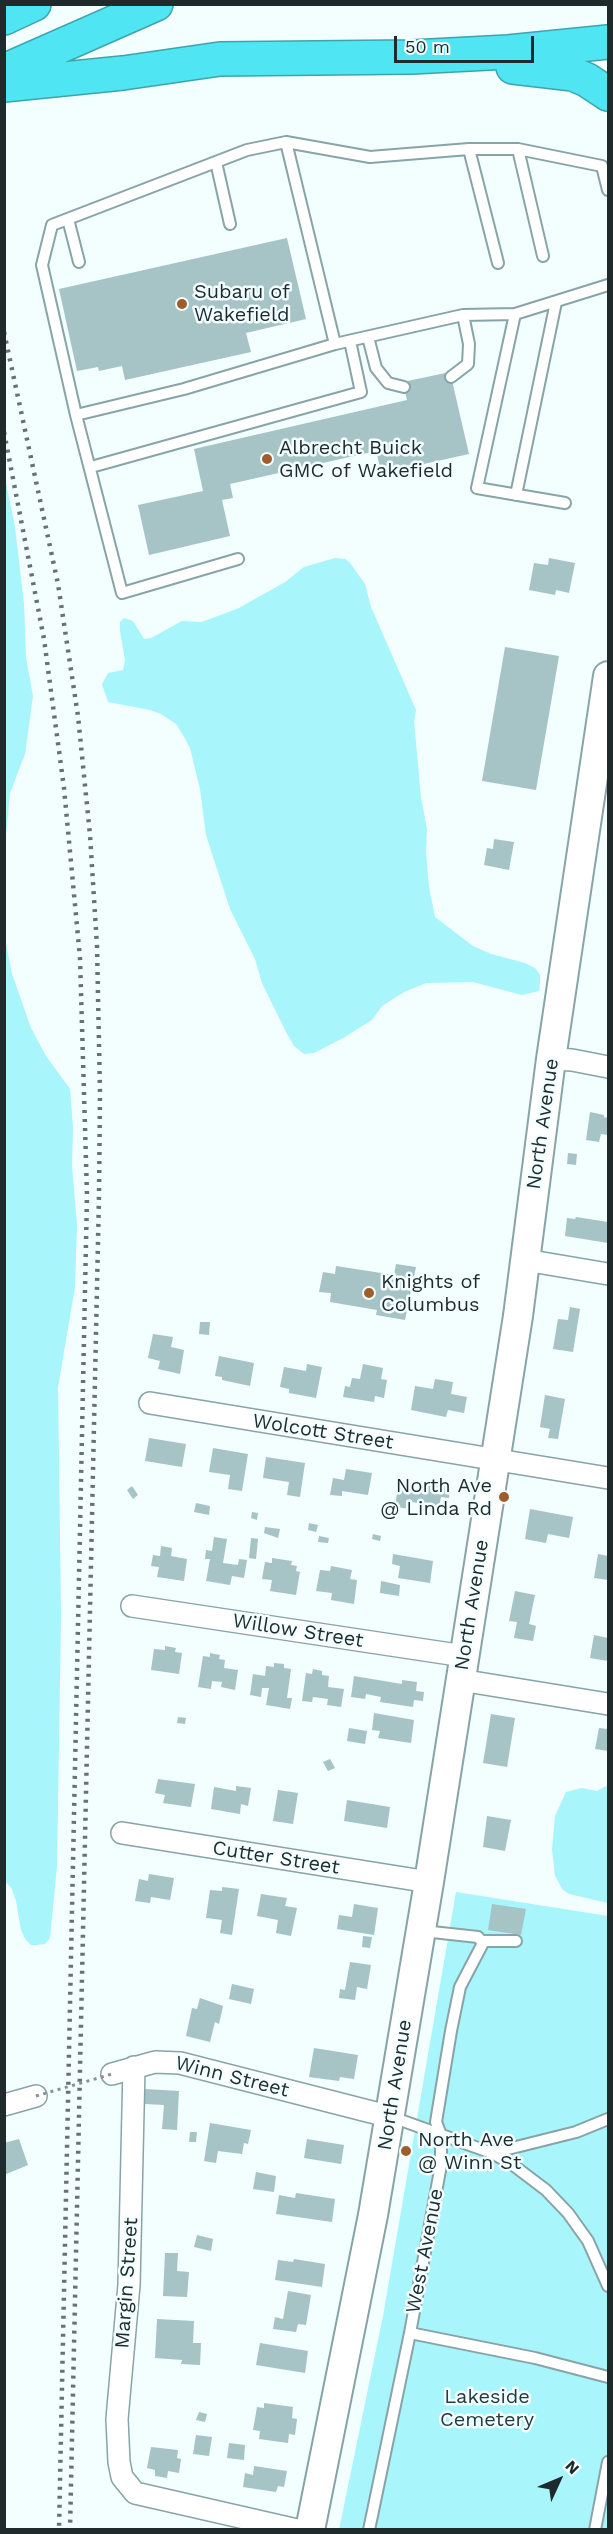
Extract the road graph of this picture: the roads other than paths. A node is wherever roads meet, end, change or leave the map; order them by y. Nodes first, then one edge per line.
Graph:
1 (34, 4) edge
2 (156, 4) edge
3 (4, 18) edge
4 (609, 42) edge
5 (412, 57) junction
6 (4, 71) edge
7 (4, 85) edge
8 (609, 94) edge
9 (286, 142) junction
10 (469, 149) junction
11 (518, 149) junction
12 (216, 162) junction
13 (609, 190) edge
14 (68, 219) junction
15 (230, 224) dead end
16 (543, 256) dead end
17 (79, 262) dead end
18 (498, 263) dead end
19 (609, 285) edge
20 (556, 302) junction
21 (515, 314) junction
22 (463, 315) junction
23 (368, 337) junction
24 (350, 341) junction
25 (335, 344) junction
26 (451, 376) dead end
27 (404, 387) dead end
28 (76, 415) junction
29 (91, 466) junction
30 (516, 495) junction
31 (565, 503) dead end
32 (238, 559) dead end
33 (609, 676) edge
34 (551, 1059) junction
35 (609, 1067) edge
36 (525, 1260) junction
37 (609, 1274) edge
38 (150, 1403) dead end
39 (496, 1460) junction
40 (609, 1478) edge
41 (132, 1606) dead end
42 (462, 1668) junction
43 (609, 1704) edge
44 (122, 1833) dead end
45 (429, 1882) junction
46 (420, 1930) junction
47 (483, 1941) junction
48 (516, 1941) dead end
49 (134, 2067) junction
50 (112, 2074) road end
51 (36, 2096) road end
52 (4, 2105) edge
53 (391, 2117) junction
54 (609, 2119) edge
55 (441, 2135) junction
56 (492, 2153) junction
57 (609, 2286) edge
58 (410, 2333) junction
59 (609, 2377) edge
60 (609, 2462) edge
61 (297, 2529) edge
62 (310, 2529) edge
63 (369, 2529) edge
64 (595, 2529) edge

1 - 3 highway
2 - 6 highway
4 - 5 highway
5 - 7 highway
5 - 8 highway
9 - 10 lane
9 - 12 lane
9 - 25 lane
10 - 11 lane
10 - 18 lane
11 - 13 lane
11 - 16 lane
12 - 14 lane
12 - 15 lane
14 - 17 lane
14 - 28 lane
19 - 20 lane
20 - 21 lane
20 - 30 lane
21 - 22 lane
21 - 30 lane
22 - 23 lane
22 - 26 lane
23 - 24 lane
23 - 27 lane
24 - 25 lane
24 - 29 lane
25 - 28 lane
28 - 29 lane
29 - 32 lane
30 - 31 lane
33 - 34 street, North Avenue
34 - 35 street
34 - 36 street, North Avenue
36 - 37 street
36 - 39 street, North Avenue
38 - 39 street, Wolcott Street
39 - 40 street, Wolcott Street
39 - 42 street, North Avenue
41 - 42 street, Willow Street
42 - 43 street, Willow Street
42 - 45 street, North Avenue
44 - 45 street, Cutter Street
45 - 46 street, North Avenue
46 - 47 lane
46 - 53 street, North Avenue
47 - 48 lane
47 - 55 lane, West Avenue
49 - 50 street, Winn Street
49 - 53 street, Winn Street
49 - 61 street, Margin Street
51 - 52 street
53 - 55 lane
53 - 62 street, North Avenue
54 - 56 lane
55 - 56 lane
55 - 58 lane, West Avenue
56 - 57 lane
58 - 59 lane
58 - 63 lane, West Avenue
60 - 64 lane

